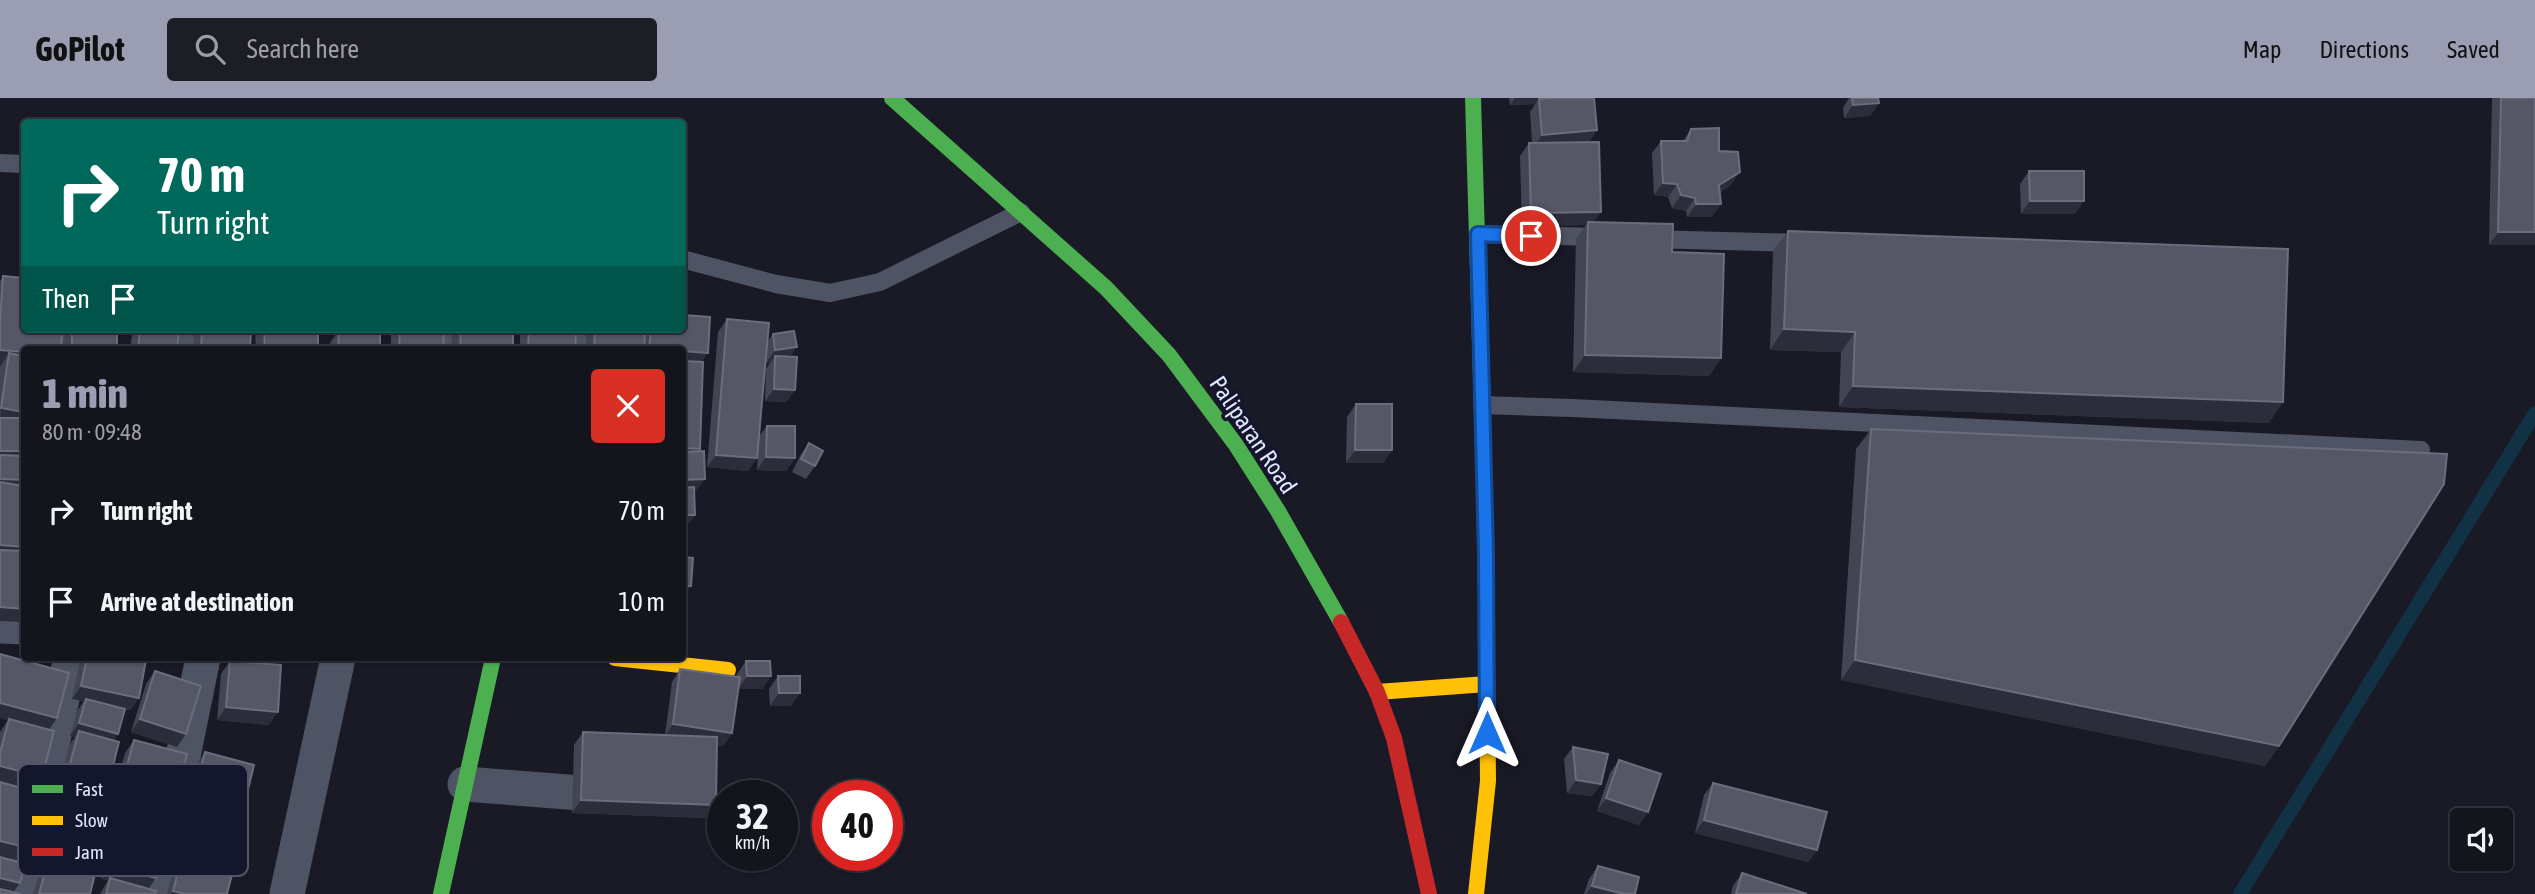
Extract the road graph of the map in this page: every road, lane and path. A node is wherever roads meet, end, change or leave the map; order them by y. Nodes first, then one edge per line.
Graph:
1 (892, 98) edge
2 (1473, 98) edge
3 (0, 163) edge
4 (21, 164) edge
5 (1021, 212) junction
6 (1478, 234) junction
7 (1823, 243) edge
8 (686, 260) edge
9 (1482, 405) junction
10 (2421, 450) edge
11 (0, 626) edge
12 (21, 627) edge
13 (70, 661) edge
14 (202, 661) edge
15 (337, 661) edge
16 (492, 661) edge
17 (643, 661) edge
18 (728, 670) dead end
19 (1487, 684) junction
20 (1377, 692) junction
21 (48, 764) edge
22 (181, 764) edge
23 (465, 784) junction
24 (653, 798) edge
25 (23, 876) edge
26 (159, 876) edge
27 (19, 894) edge
28 (155, 894) edge
29 (286, 894) edge
30 (441, 894) edge
31 (1429, 894) edge
32 (1476, 894) edge

1 - 5 street, Paliparan Road
2 - 6 street
3 - 4 lane
5 - 8 lane
5 - 20 street, Paliparan Road
6 - 7 lane
6 - 9 street
9 - 10 lane
9 - 19 street
11 - 12 street
13 - 21 street
14 - 22 street
15 - 29 street
16 - 23 street
17 - 18 street
19 - 20 street
19 - 32 street
20 - 31 street, Paliparan Road
23 - 24 street
23 - 30 street
25 - 27 street
26 - 28 street

